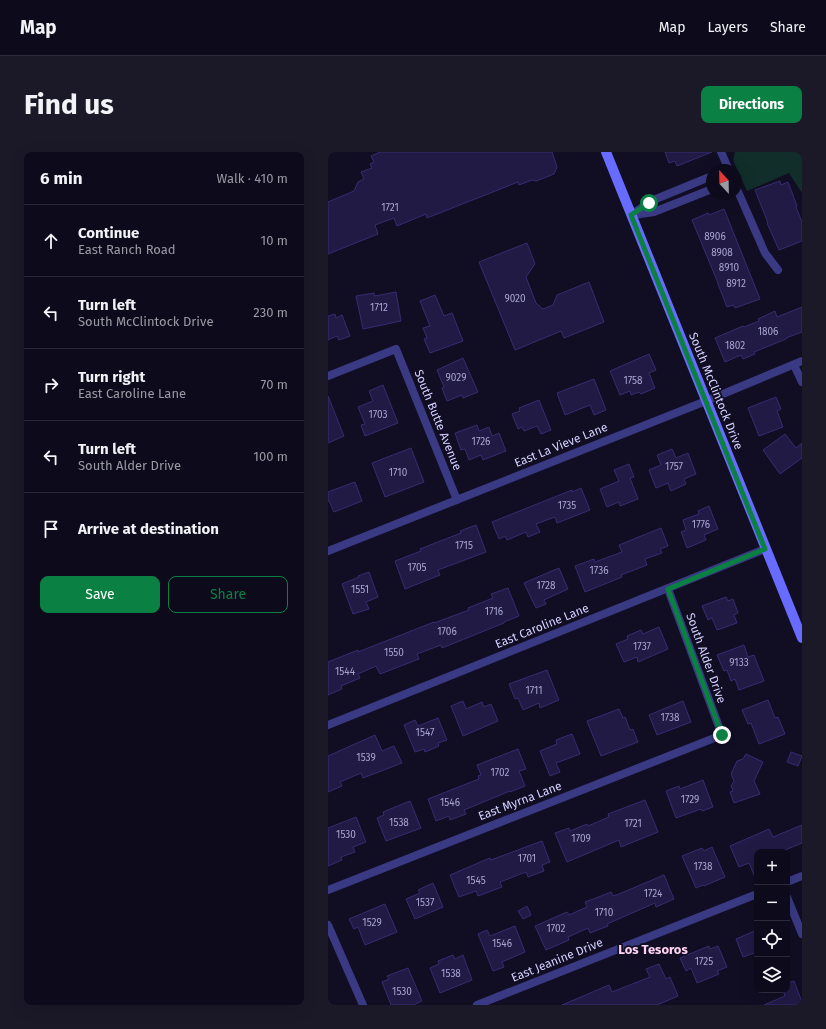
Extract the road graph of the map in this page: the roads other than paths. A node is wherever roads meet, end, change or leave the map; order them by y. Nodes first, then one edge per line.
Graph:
1 (606, 152) edge
2 (721, 152) edge
3 (726, 164) edge
4 (706, 178) edge
5 (706, 191) edge
6 (742, 200) edge
7 (631, 215) junction
8 (778, 270) dead end
9 (798, 363) edge
10 (328, 376) edge
11 (802, 382) edge
12 (706, 401) junction
13 (457, 500) junction
14 (765, 549) junction
15 (328, 551) edge
16 (668, 589) junction
17 (802, 638) edge
18 (328, 725) edge
19 (722, 735) joint
20 (802, 876) edge
21 (790, 881) edge
22 (328, 890) edge
23 (754, 895) edge
24 (790, 904) edge
25 (328, 925) edge
26 (802, 934) edge
27 (363, 1005) edge
28 (477, 1005) edge

1 - 7 main road, South McClintock Drive
2 - 3 street
4 - 7 street
5 - 7 street
6 - 8 street
7 - 12 main road, South McClintock Drive
9 - 11 street
9 - 12 street, East La Vieve Lane
10 - 13 street, South Butte Avenue
12 - 13 street, East La Vieve Lane
12 - 14 main road, South McClintock Drive
13 - 15 street, East La Vieve Lane
14 - 16 street, East Caroline Lane
14 - 17 main road, South McClintock Drive
16 - 18 street, East Caroline Lane
16 - 19 street, South Alder Drive
19 - 22 street, East Myrna Lane
20 - 21 street
23 - 28 street, East Jeanine Drive
24 - 26 street
25 - 27 street

